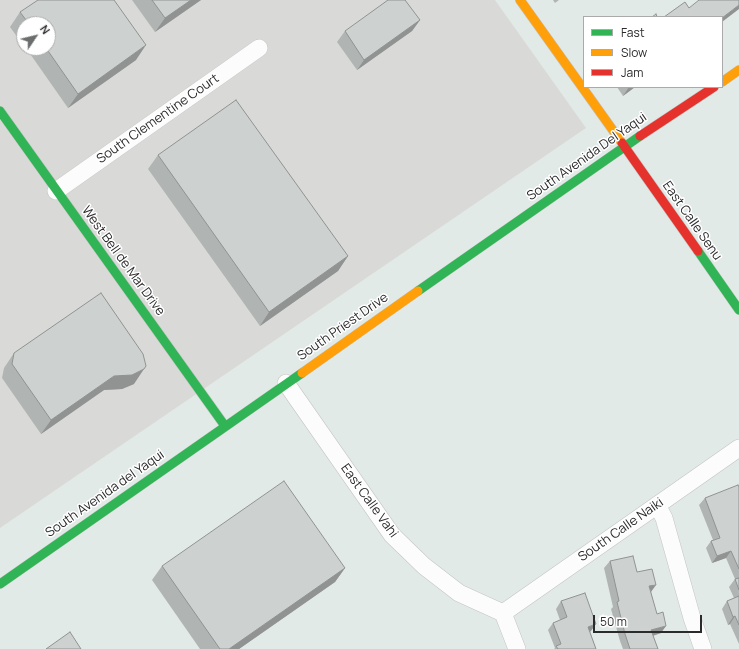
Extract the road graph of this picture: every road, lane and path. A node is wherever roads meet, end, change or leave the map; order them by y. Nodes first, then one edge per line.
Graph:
1 (520, 0) edge
2 (259, 48) dead end
3 (739, 70) edge
4 (723, 81) edge
5 (712, 88) edge
6 (0, 112) edge
7 (624, 147) junction
8 (56, 191) junction
9 (476, 250) joint
10 (739, 310) edge
11 (286, 383) junction
12 (225, 426) junction
13 (739, 448) edge
14 (657, 505) junction
15 (0, 584) edge
16 (503, 613) junction
17 (517, 649) edge
18 (703, 649) edge

1 - 7 street, East Calle Senu
2 - 8 street, South Clementine Court
3 - 4 street
5 - 7 street, South Avenida Del Yaqui
6 - 8 street, West Bell de Mar Drive
7 - 9 street, South Avenida Del Yaqui
7 - 10 street, East Calle Senu
8 - 12 street, West Bell de Mar Drive
9 - 11 street, South Priest Drive
11 - 12 street, South Priest Drive
11 - 16 street, East Calle Vahi
12 - 15 street, South Avenida del Yaqui
13 - 14 street, South Calle Naiki
14 - 16 street, South Calle Naiki
14 - 18 street
16 - 17 street

